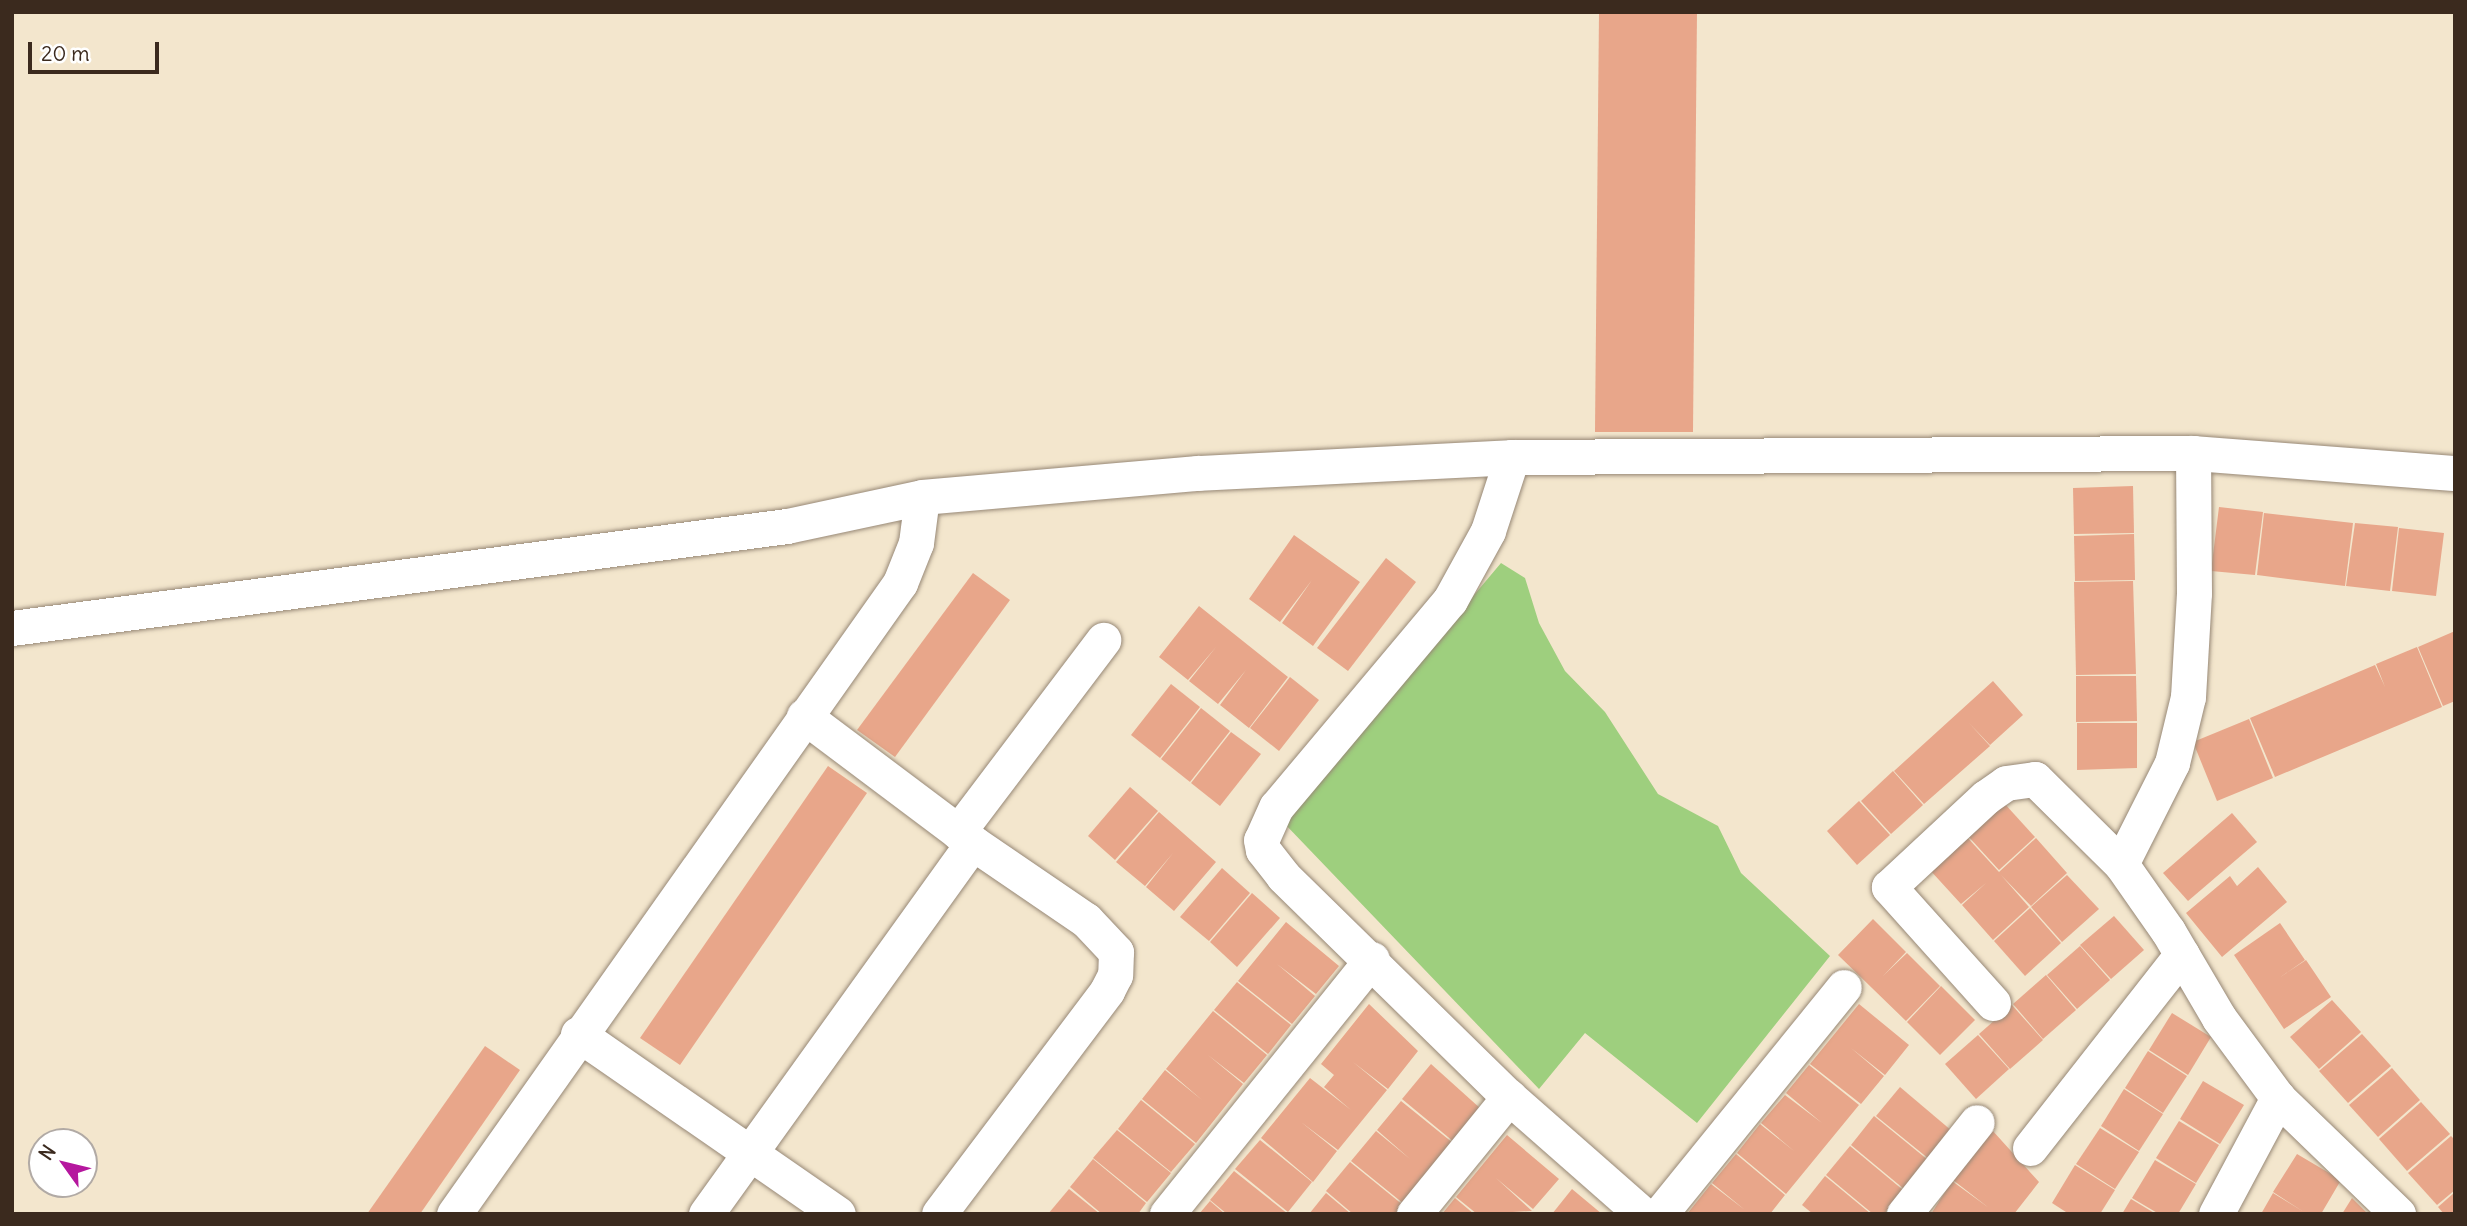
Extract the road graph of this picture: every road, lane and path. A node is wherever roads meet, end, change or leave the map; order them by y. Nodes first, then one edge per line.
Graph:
1 (2193, 453) junction
2 (1512, 457) junction
3 (2455, 472) edge
4 (922, 497) junction
5 (12, 628) edge
6 (1102, 640) dead end
7 (804, 716) junction
8 (966, 837) junction
9 (2121, 864) junction
10 (2182, 954) junction
11 (1372, 959) junction
12 (1844, 987) dead end
13 (1993, 1003) dead end
14 (578, 1034) junction
15 (1509, 1097) junction
16 (2278, 1098) junction
17 (1978, 1122) dead end
18 (2030, 1149) dead end
19 (748, 1153) junction
20 (454, 1214) edge
21 (706, 1214) edge
22 (838, 1214) edge
23 (939, 1214) edge
24 (1167, 1214) edge
25 (1414, 1214) edge
26 (1642, 1214) edge
27 (1660, 1214) edge
28 (1904, 1214) edge
29 (2216, 1214) edge
30 (2398, 1214) edge

1 - 2 street
1 - 3 street
1 - 9 street
2 - 4 street
2 - 11 street
4 - 5 street
4 - 7 street
6 - 8 street
7 - 8 street
7 - 14 street
8 - 19 street
8 - 23 street
9 - 10 street
9 - 13 street
10 - 16 street
10 - 18 street
11 - 15 street
11 - 24 street
12 - 27 street
14 - 19 street
14 - 20 street
15 - 25 street
15 - 26 street
16 - 29 street
16 - 30 street
17 - 28 street
19 - 21 street
19 - 22 street

